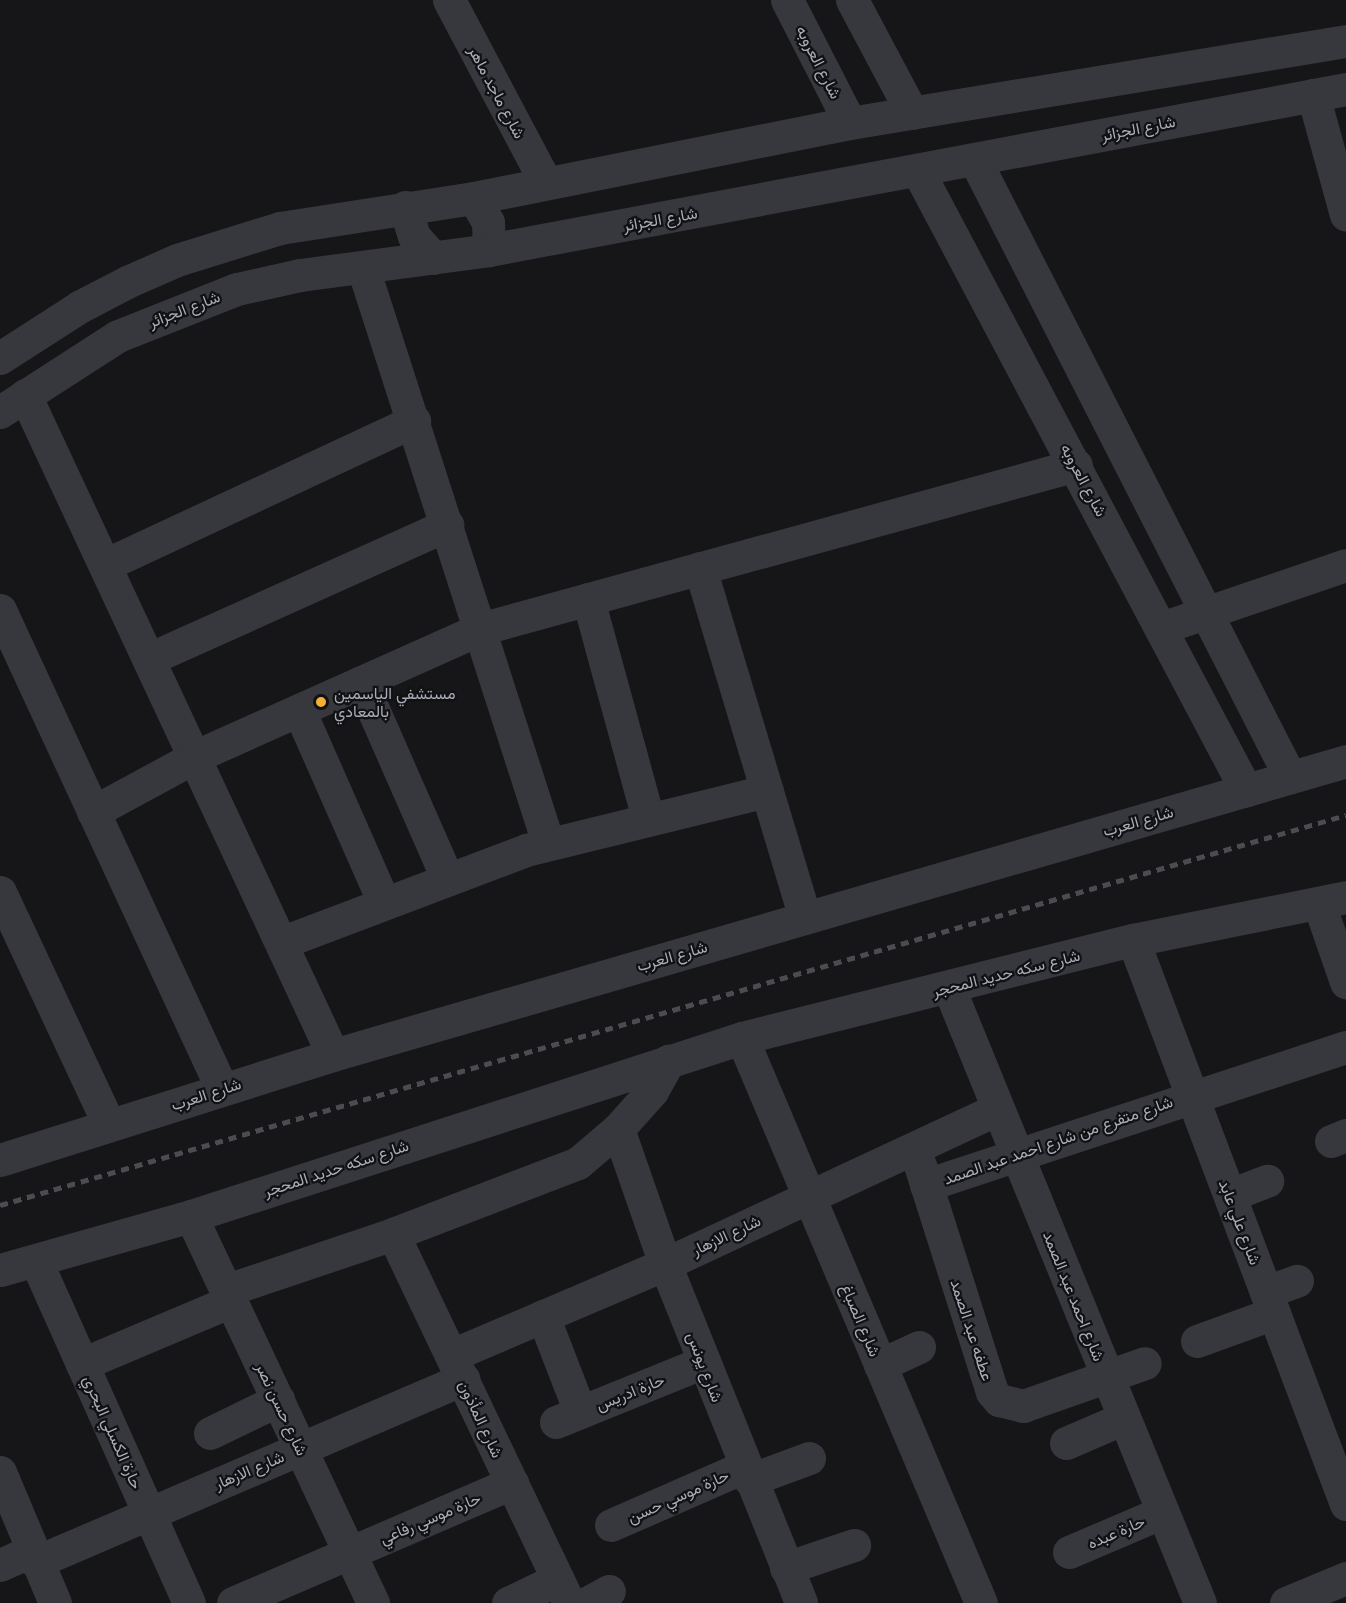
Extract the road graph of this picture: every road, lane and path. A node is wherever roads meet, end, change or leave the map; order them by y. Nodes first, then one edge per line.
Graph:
1 (449, 0) edge
2 (787, 0) edge
3 (852, 0) edge
4 (1346, 41) edge
5 (1346, 89) edge
6 (1313, 95) junction
7 (912, 113) junction
8 (850, 123) junction
9 (975, 160) junction
10 (918, 171) junction
11 (546, 183) junction
12 (474, 198) junction
13 (405, 207) junction
14 (1346, 215) edge
15 (489, 250) junction
16 (433, 258) junction
17 (363, 268) junction
18 (0, 358) edge
19 (13, 404) edge
20 (414, 421) junction
21 (1076, 465) junction
22 (447, 525) junction
23 (107, 564) junction
24 (1346, 565) edge
25 (700, 568) junction
26 (588, 600) junction
27 (0, 610) edge
28 (1208, 611) junction
29 (1161, 628) junction
30 (480, 629) junction
31 (151, 658) junction
32 (361, 682) junction
33 (299, 710) junction
34 (196, 756) junction
35 (1346, 761) edge
36 (1290, 777) junction
37 (1246, 790) junction
38 (767, 791) junction
39 (93, 812) junction
40 (648, 819) junction
41 (548, 843) junction
42 (447, 878) junction
43 (0, 892) edge
44 (1333, 901) edge
45 (384, 903) junction
46 (805, 918) junction
47 (1133, 940) junction
48 (283, 942) junction
49 (1346, 982) edge
50 (949, 988) junction
51 (742, 1038) junction
52 (1346, 1047) edge
53 (333, 1054) junction
54 (669, 1060) junction
55 (222, 1089) junction
56 (1190, 1096) junction
57 (998, 1109) junction
58 (109, 1125) junction
59 (618, 1129) junction
60 (915, 1149) junction
61 (1017, 1153) junction
62 (2, 1154) edge
63 (1267, 1181) dead end
64 (926, 1185) junction
65 (1230, 1195) junction
66 (809, 1196) junction
67 (191, 1216) junction
68 (393, 1234) junction
69 (36, 1261) junction
70 (665, 1264) junction
71 (0, 1270) edge
72 (1297, 1281) dead end
73 (229, 1295) junction
74 (1270, 1303) junction
75 (543, 1316) junction
76 (1197, 1341) dead end
77 (919, 1347) dead end
78 (704, 1362) junction
79 (1145, 1363) dead end
80 (82, 1364) junction
81 (880, 1365) junction
82 (457, 1367) junction
83 (1107, 1375) junction
84 (278, 1400) junction
85 (1124, 1418) junction
86 (210, 1433) dead end
87 (1066, 1443) dead end
88 (300, 1448) junction
89 (809, 1458) dead end
90 (0, 1472) edge
91 (747, 1474) junction
92 (512, 1483) junction
93 (1346, 1504) edge
94 (1163, 1512) junction
95 (150, 1513) junction
96 (611, 1524) dead end
97 (854, 1545) dead end
98 (1069, 1552) dead end
99 (349, 1553) junction
100 (33, 1556) junction
101 (0, 1565) edge
102 (786, 1568) junction
103 (1346, 1578) edge
104 (563, 1591) edge
105 (795, 1601) edge
106 (55, 1603) edge
107 (189, 1603) edge
108 (233, 1603) edge
109 (373, 1603) edge
110 (508, 1603) edge
111 (981, 1603) edge
112 (1200, 1603) edge
113 (1286, 1603) edge

1 - 11 street, شارع ماجد ماهر
2 - 8 street, شارع العروبه
3 - 7 street
4 - 7 street
5 - 6 street, شارع الجزائر
6 - 9 street, شارع الجزائر
6 - 14 street
7 - 8 street
8 - 11 street
9 - 10 street, شارع الجزائر
9 - 28 street
10 - 15 street, شارع الجزائر
10 - 21 street, شارع العروبه
11 - 12 street
12 - 13 street
12 - 15 street
13 - 16 street
13 - 18 street
15 - 16 street, شارع الجزائر
16 - 17 street, شارع الجزائر
17 - 19 street, شارع الجزائر
17 - 20 street
19 - 23 street
20 - 22 street
20 - 23 street
21 - 25 street
21 - 29 street, شارع العروبه
22 - 30 street
22 - 31 street
23 - 31 street
24 - 28 street
25 - 26 street
25 - 38 street
26 - 30 street
26 - 40 street
27 - 39 street
28 - 29 street
28 - 36 street
29 - 37 street, شارع العروبه
30 - 32 street
30 - 41 street
31 - 34 street
32 - 33 street
32 - 42 street
33 - 34 street
33 - 45 street
34 - 39 street
34 - 48 street
35 - 36 street, شارع العرب
36 - 37 street, شارع العرب
37 - 46 street, شارع العرب
38 - 40 street
38 - 46 street
39 - 55 street
40 - 41 street
41 - 42 street
42 - 45 street
43 - 58 street
44 - 47 street, شارع سكه حديد المحجر
44 - 49 street
45 - 48 street
46 - 53 street, شارع العرب
47 - 50 street, شارع سكه حديد المحجر
47 - 56 street, شارع علي عابد
48 - 53 street
50 - 51 street, شارع سكه حديد المحجر
50 - 57 street, شارع احمد عبد الصمد
51 - 54 street, شارع سكه حديد المحجر
51 - 66 street, شارع الصباغ
52 - 56 street, شارع متفرع من شارع احمد عبد الصمد
53 - 55 street, شارع العرب
54 - 59 street
54 - 67 street, شارع سكه حديد المحجر
55 - 58 street, شارع العرب
56 - 61 street, شارع متفرع من شارع احمد عبد الصمد
56 - 65 street, شارع علي عابد
57 - 60 street, شارع الازهار
57 - 61 street, شارع احمد عبد الصمد
58 - 62 street, شارع العرب
59 - 68 street
59 - 70 street, شارع يونس
60 - 64 street, عطفه عبد الصمد
60 - 66 street, شارع الازهار
61 - 64 street, شارع متفرع من شارع احمد عبد الصمد
61 - 83 street, شارع احمد عبد الصمد
63 - 65 street
64 - 83 street, عطفه عبد الصمد
65 - 74 street, شارع علي عابد
66 - 70 street, شارع الازهار
66 - 81 street, شارع الصباغ
67 - 69 street, شارع سكه حديد المحجر
67 - 73 street, شارع حسن نصر
68 - 73 street
68 - 82 street, شارع المأذون
69 - 71 street, شارع سكه حديد المحجر
69 - 80 street, حارة الكسلي البحري
70 - 75 street, شارع الازهار
70 - 78 street, شارع يونس
72 - 74 street
73 - 80 street
73 - 84 street, شارع حسن نصر
74 - 76 street
74 - 93 street, شارع علي عابد
75 - 78 street, حارة ادريس
75 - 82 street, شارع الازهار
77 - 81 street
78 - 91 street, شارع يونس
79 - 83 street
80 - 95 street, حارة الكسلي البحري
81 - 111 street, شارع الصباغ
82 - 88 street, شارع الازهار
82 - 92 street, شارع المأذون
83 - 85 street, شارع احمد عبد الصمد
84 - 86 street
84 - 88 street, شارع حسن نصر
85 - 87 street
85 - 94 street, شارع احمد عبد الصمد
88 - 95 street, شارع الازهار
88 - 99 street, شارع حسن نصر
89 - 91 street, حارة موسي حسن
90 - 100 street
91 - 96 street, حارة موسي حسن
91 - 102 street, شارع يونس
92 - 99 street, حارة موسي رفاعي
92 - 104 street, شارع المأذون
94 - 98 street, حارة عبده
94 - 112 street, شارع احمد عبد الصمد
95 - 100 street, شارع الازهار
95 - 107 street, حارة الكسلي البحري
97 - 102 street
99 - 108 street
99 - 109 street, شارع حسن نصر
100 - 101 street, شارع الازهار
100 - 106 street
102 - 105 street, شارع يونس
103 - 113 street
104 - 110 street

